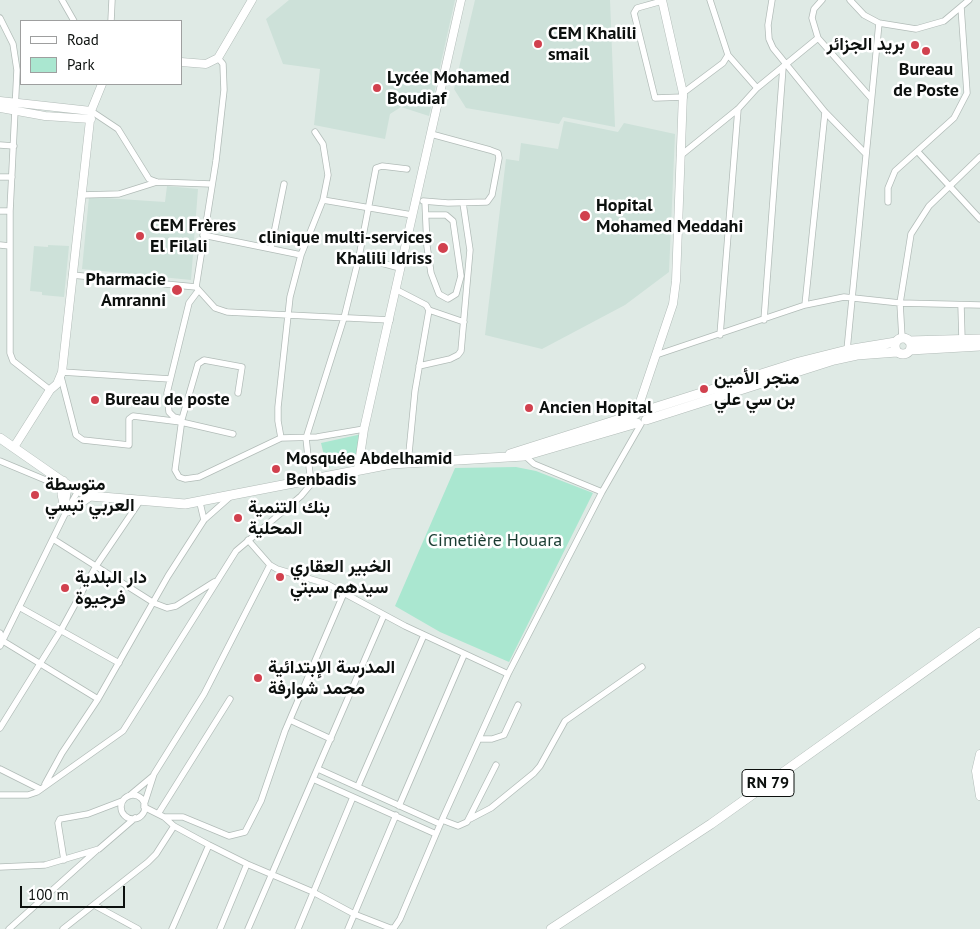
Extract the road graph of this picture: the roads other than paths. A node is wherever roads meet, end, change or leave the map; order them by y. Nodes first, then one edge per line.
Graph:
1 (62, 0) edge
2 (112, 0) edge
3 (252, 0) edge
4 (461, 0) edge
5 (662, 0) edge
6 (710, 0) edge
7 (772, 0) edge
8 (822, 0) edge
9 (850, 0) edge
10 (969, 0) edge
11 (961, 8) junction
12 (0, 18) edge
13 (73, 20) edge
14 (111, 20) edge
15 (879, 23) junction
16 (818, 38) junction
17 (728, 55) junction
18 (218, 58) junction
19 (182, 62) edge
20 (785, 66) junction
21 (102, 85) edge
22 (757, 88) junction
23 (684, 95) junction
24 (871, 98) junction
25 (0, 101) edge
26 (15, 107) junction
27 (0, 108) edge
28 (738, 109) junction
29 (825, 112) junction
30 (91, 115) junction
31 (315, 132) dead end
32 (430, 134) junction
33 (0, 146) edge
34 (14, 146) junction
35 (918, 152) junction
36 (865, 153) junction
37 (680, 156) junction
38 (980, 157) edge
39 (407, 169) dead end
40 (0, 177) edge
41 (12, 177) junction
42 (157, 182) junction
43 (211, 184) junction
44 (284, 184) dead end
45 (951, 188) junction
46 (80, 196) junction
47 (416, 199) junction
48 (323, 200) junction
49 (425, 202) junction
50 (888, 202) dead end
51 (464, 203) junction
52 (369, 207) junction
53 (0, 211) edge
54 (10, 211) junction
55 (412, 215) junction
56 (426, 215) junction
57 (980, 220) edge
58 (203, 235) junction
59 (0, 246) edge
60 (10, 246) junction
61 (271, 248) junction
62 (301, 255) junction
63 (359, 258) junction
64 (400, 268) junction
65 (72, 275) junction
66 (197, 289) junction
67 (395, 289) junction
68 (851, 296) junction
69 (900, 303) junction
70 (806, 305) junction
71 (961, 305) junction
72 (980, 305) edge
73 (429, 310) junction
74 (288, 315) junction
75 (344, 318) junction
76 (390, 320) junction
77 (764, 320) junction
78 (464, 322) junction
79 (720, 335) junction
80 (980, 339) edge
81 (962, 340) junction
82 (901, 343) junction
83 (980, 346) edge
84 (847, 350) junction
85 (910, 350) junction
86 (656, 355) junction
87 (419, 366) junction
88 (62, 375) junction
89 (170, 379) junction
90 (50, 390) junction
91 (238, 393) dead end
92 (640, 417) junction
93 (181, 420) junction
94 (364, 430) junction
95 (233, 434) dead end
96 (0, 438) edge
97 (281, 438) junction
98 (306, 438) junction
99 (14, 447) junction
100 (523, 453) junction
101 (0, 461) edge
102 (408, 463) junction
103 (358, 470) junction
104 (312, 478) junction
105 (64, 483) junction
106 (78, 491) junction
107 (602, 492) junction
108 (90, 496) junction
109 (230, 497) junction
110 (140, 501) junction
111 (200, 503) junction
112 (66, 511) junction
113 (204, 520) junction
114 (52, 539) junction
115 (248, 540) junction
116 (270, 565) junction
117 (96, 566) junction
118 (216, 581) junction
119 (344, 593) junction
120 (154, 603) junction
121 (20, 607) junction
122 (384, 615) junction
123 (60, 630) junction
124 (980, 632) edge
125 (0, 633) edge
126 (424, 635) junction
127 (2, 644) edge
128 (464, 655) junction
129 (39, 662) junction
130 (119, 663) junction
131 (642, 667) dead end
132 (508, 674) junction
133 (230, 698) dead end
134 (98, 699) junction
135 (518, 705) dead end
136 (290, 720) junction
137 (0, 728) edge
138 (331, 739) junction
139 (480, 739) junction
140 (980, 754) edge
141 (496, 765) dead end
142 (0, 769) edge
143 (318, 769) junction
144 (154, 774) junction
145 (313, 779) junction
146 (358, 786) junction
147 (42, 787) junction
148 (0, 794) edge
149 (129, 796) junction
150 (980, 796) edge
151 (353, 797) junction
152 (122, 802) junction
153 (144, 806) junction
154 (399, 806) junction
155 (122, 811) junction
156 (158, 814) junction
157 (164, 816) junction
158 (396, 816) junction
159 (135, 818) junction
160 (470, 819) junction
161 (441, 822) junction
162 (174, 826) junction
163 (122, 830) junction
164 (436, 834) junction
165 (209, 846) junction
166 (99, 849) junction
167 (64, 860) junction
168 (247, 864) junction
169 (0, 867) edge
170 (271, 874) junction
171 (312, 892) junction
172 (94, 905) junction
173 (354, 914) junction
174 (127, 927) edge
175 (9, 929) edge
176 (63, 929) edge
177 (138, 929) edge
178 (172, 929) edge
179 (220, 929) edge
180 (248, 929) edge
181 (298, 929) edge
182 (348, 929) edge
183 (551, 929) edge

1 - 13 street
2 - 14 street
3 - 18 main road
4 - 32 main road
5 - 23 main road
5 - 23 street
6 - 17 street
7 - 20 street
8 - 16 street
9 - 15 street
10 - 11 street
11 - 15 street
11 - 35 street
12 - 26 street
15 - 24 street
16 - 20 street
16 - 24 street
17 - 22 street
17 - 23 street
18 - 19 main road
18 - 43 street
20 - 22 street
20 - 29 street
20 - 77 street
21 - 30 main road
22 - 28 street
23 - 37 main road
24 - 36 street
25 - 26 main road
26 - 27 main road
26 - 30 main road
26 - 34 street
28 - 37 street
28 - 79 street
29 - 36 street
29 - 70 street
30 - 42 street
30 - 46 main road
31 - 48 street
32 - 47 main road
32 - 51 street
33 - 34 street
34 - 41 street
35 - 45 street
35 - 50 street
36 - 68 street
37 - 86 main road
38 - 45 street
39 - 52 street
40 - 41 street
41 - 54 street
42 - 43 street
42 - 46 street
43 - 58 street
44 - 61 street
45 - 57 street
45 - 69 street
46 - 65 main road
47 - 49 street
47 - 55 main road
48 - 52 street
48 - 62 street
49 - 51 street
49 - 56 street
51 - 78 street
52 - 55 street
52 - 63 street
53 - 54 street
54 - 60 street
55 - 64 main road
56 - 56 street
58 - 61 street
58 - 66 street
59 - 60 street
60 - 90 street
61 - 62 street
62 - 74 street
63 - 64 street
63 - 75 street
64 - 67 main road
65 - 66 street
65 - 88 main road
66 - 74 street
66 - 89 street
67 - 73 street
67 - 76 main road
68 - 69 street
68 - 70 street
68 - 84 street
69 - 71 street
69 - 82 street
70 - 77 street
71 - 72 street
71 - 81 street
73 - 78 street
73 - 87 street
74 - 75 street
74 - 97 street
75 - 76 street
75 - 98 street
76 - 94 main road
77 - 79 street
78 - 87 street
79 - 86 street
80 - 81 main road
81 - 82 main road
82 - 84 main road
82 - 85 main road
82 - 85 main road
82 - 92 main road
83 - 85 main road
84 - 92 main road
86 - 92 main road
87 - 102 street
88 - 89 street
88 - 90 main road
88 - 93 street
89 - 93 street
90 - 99 main road
91 - 93 street
92 - 100 main road
92 - 107 street
93 - 95 street
93 - 97 street
94 - 98 street
94 - 103 main road
96 - 99 main road
97 - 98 street
98 - 104 street
99 - 105 main road
100 - 102 main road
100 - 107 street
101 - 105 street
102 - 103 main road
103 - 104 main road
104 - 109 main road
104 - 115 street
105 - 106 main road
105 - 112 main road
106 - 108 main road
106 - 112 street
107 - 132 street
108 - 110 main road
108 - 112 main road
109 - 111 main road
109 - 113 street
110 - 111 main road
110 - 117 street
111 - 113 street
112 - 114 street
113 - 120 street
114 - 117 street
114 - 121 street
115 - 116 street
115 - 118 street
116 - 119 street
116 - 144 street
117 - 120 street
117 - 123 street
118 - 120 street
118 - 147 street
119 - 122 street
119 - 136 street
120 - 130 street
121 - 123 street
121 - 127 street
122 - 126 street
122 - 138 street
123 - 129 street
123 - 130 street
124 - 183 main road, RN 79
125 - 127 street
126 - 128 street
126 - 146 street
127 - 129 street
128 - 132 street
128 - 154 street
129 - 134 street
129 - 137 street
130 - 134 street
131 - 160 street
132 - 139 street
133 - 156 street
134 - 147 street
135 - 139 street
136 - 138 street
136 - 157 street
138 - 143 street
139 - 161 street
140 - 150 main road
141 - 160 street
142 - 147 street
143 - 145 street
143 - 146 street
144 - 149 street
144 - 153 street
145 - 151 street
145 - 170 street
146 - 154 street
147 - 148 street
149 - 152 street
149 - 153 street
151 - 158 street
151 - 171 street
152 - 155 street
152 - 167 street
153 - 156 street
153 - 159 street
154 - 161 street
155 - 159 street
155 - 163 street
156 - 157 street
157 - 162 street
158 - 164 street
158 - 173 street
159 - 163 street
160 - 161 street
161 - 164 street
162 - 165 street
162 - 172 street
163 - 166 street
164 - 173 street
165 - 168 street
165 - 178 street
166 - 167 street
166 - 175 street
167 - 169 street
168 - 170 street
168 - 179 street
170 - 171 street
170 - 180 street
171 - 173 street
171 - 181 street
172 - 174 street
172 - 176 street
173 - 182 street
174 - 177 street

